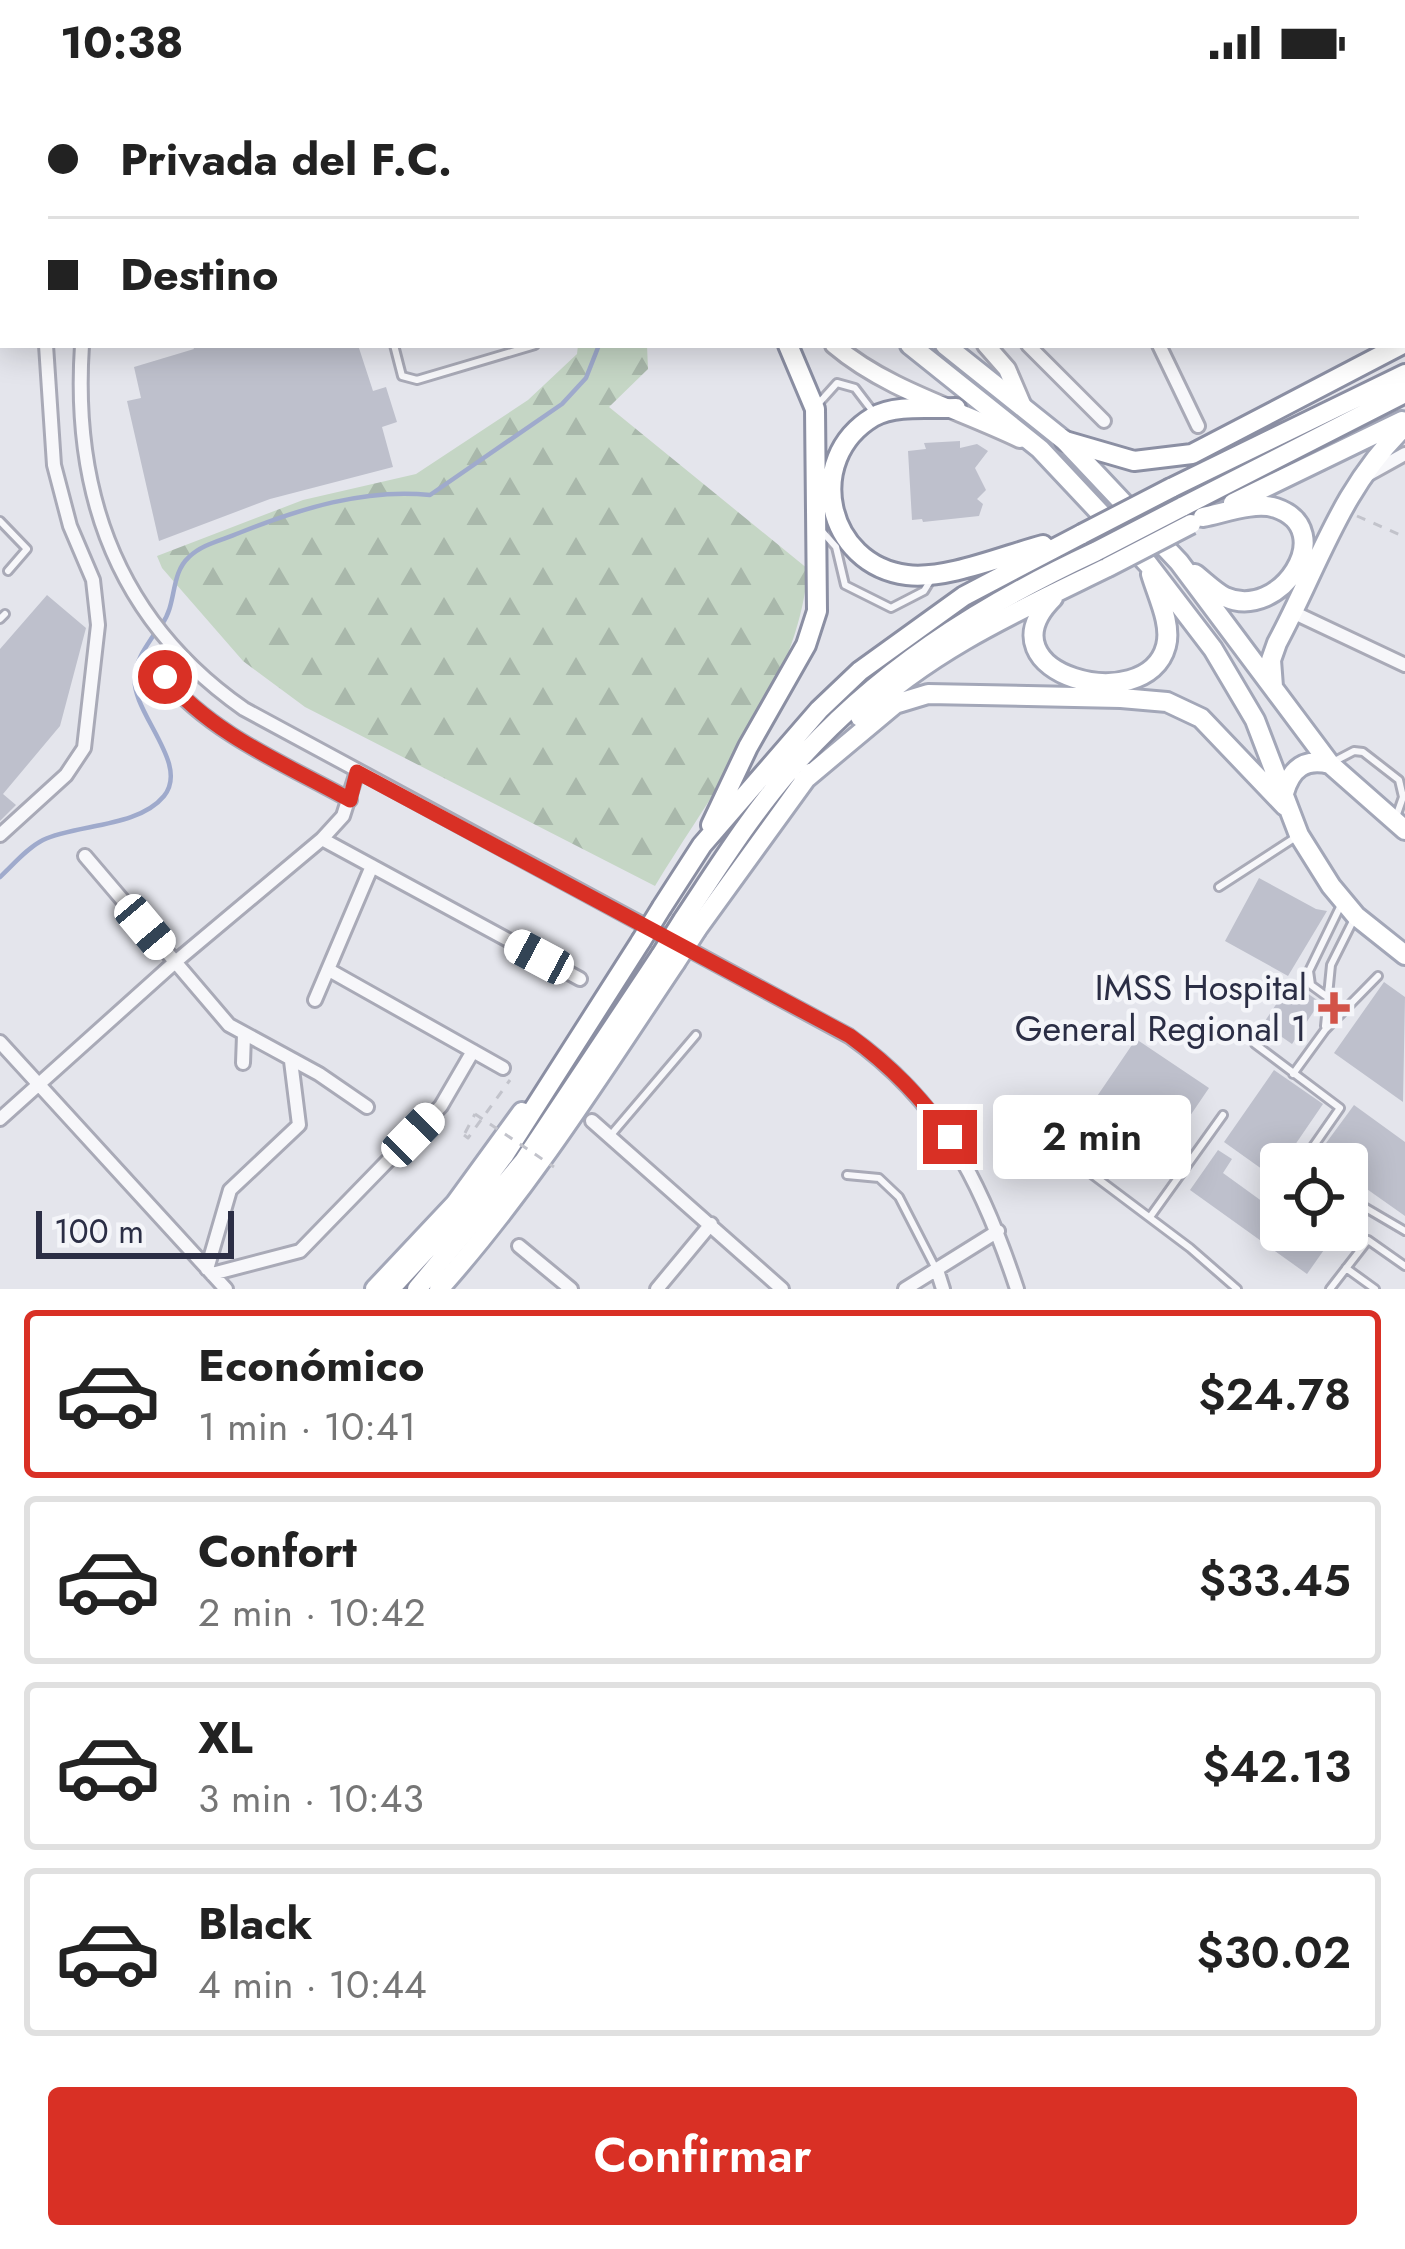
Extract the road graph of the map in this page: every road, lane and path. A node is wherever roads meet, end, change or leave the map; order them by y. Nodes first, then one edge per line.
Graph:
1 (46, 348) edge
2 (82, 348) edge
3 (395, 348) edge
4 (525, 348) edge
5 (789, 348) edge
6 (838, 348) edge
7 (914, 348) edge
8 (949, 348) edge
9 (968, 348) edge
10 (989, 348) edge
11 (1031, 348) edge
12 (1160, 348) edge
13 (1393, 348) edge
14 (1405, 374) edge
15 (1405, 393) edge
16 (1022, 404) junction
17 (956, 408) junction
18 (815, 409) junction
19 (875, 416) junction
20 (1104, 421) dead end
21 (1405, 422) edge
22 (1198, 426) dead end
23 (1065, 442) junction
24 (1040, 448) junction
25 (1405, 454) edge
26 (1358, 479) junction
27 (1340, 508) junction
28 (1192, 516) junction
29 (0, 521) edge
30 (813, 522) junction
31 (1082, 534) junction
32 (1405, 537) edge
33 (1102, 560) junction
34 (1179, 562) junction
35 (1148, 564) junction
36 (8, 571) dead end
37 (935, 574) junction
38 (1061, 590) junction
39 (1299, 615) dead end
40 (1405, 665) edge
41 (165, 677) dead end
42 (1273, 692) junction
43 (1330, 764) junction
44 (357, 772) junction
45 (803, 781) junction
46 (350, 800) junction
47 (1287, 801) junction
48 (1400, 825) edge
49 (0, 835) edge
50 (1299, 835) junction
51 (322, 839) junction
52 (702, 845) junction
53 (85, 856) dead end
54 (372, 866) junction
55 (1219, 887) dead end
56 (1350, 909) junction
57 (690, 924) junction
58 (1405, 934) edge
59 (1378, 936) junction
60 (641, 941) junction
61 (1405, 955) edge
62 (668, 959) junction
63 (174, 963) junction
64 (329, 970) junction
65 (1378, 976) dead end
66 (580, 979) dead end
67 (1326, 996) junction
68 (315, 1000) dead end
69 (1325, 1030) junction
70 (244, 1035) junction
71 (696, 1035) dead end
72 (0, 1042) edge
73 (1256, 1044) dead end
74 (473, 1051) junction
75 (291, 1061) junction
76 (242, 1063) dead end
77 (503, 1068) joint
78 (1293, 1074) junction
79 (39, 1085) junction
80 (367, 1106) dead end
81 (1223, 1115) dead end
82 (0, 1120) edge
83 (592, 1121) dead end
84 (610, 1136) junction
85 (1096, 1136) dead end
86 (1316, 1143) edge
87 (554, 1167) dead end
88 (847, 1175) dead end
89 (1368, 1210) edge
90 (1150, 1217) junction
91 (711, 1224) junction
92 (998, 1231) junction
93 (1405, 1232) edge
94 (519, 1246) dead end
95 (1405, 1266) edge
96 (1346, 1268) junction
97 (937, 1270) junction
98 (209, 1271) junction
99 (226, 1289) edge
100 (375, 1289) edge
101 (390, 1289) edge
102 (417, 1289) edge
103 (439, 1289) edge
104 (571, 1289) edge
105 (657, 1289) edge
106 (782, 1289) edge
107 (905, 1289) edge
108 (943, 1289) edge
109 (1017, 1289) edge
110 (1237, 1289) edge
111 (1330, 1289) edge
112 (1375, 1289) edge

1 - 49 street
2 - 44 street
3 - 4 lane
5 - 18 main road
6 - 17 main road
7 - 24 main road
8 - 16 main road
9 - 16 main road
10 - 16 main road
11 - 20 street
12 - 22 street
13 - 23 main road
14 - 31 main road, bridge
15 - 28 main road
16 - 23 main road
17 - 19 main road
17 - 24 main road
18 - 19 lane
18 - 30 main road
19 - 37 main road
21 - 26 main road
21 - 28 main road
23 - 34 main road
24 - 35 main road
25 - 26 street
26 - 27 main road
27 - 32 path
27 - 42 main road
28 - 33 main road, bridge
28 - 34 main road
29 - 36 lane
30 - 37 lane
30 - 52 main road
31 - 37 main road
31 - 52 main road
33 - 38 main road
33 - 57 main road
34 - 42 main road
35 - 38 main road
35 - 47 main road
38 - 45 main road
39 - 40 street
41 - 46 street
42 - 43 main road
43 - 47 main road
43 - 48 main road
43 - 48 lane
44 - 46 street
44 - 92 street
45 - 47 main road
45 - 57 main road
46 - 51 street
47 - 50 main road
50 - 55 lane
50 - 56 main road
51 - 54 street
51 - 63 street
52 - 60 main road, bridge
53 - 63 street
54 - 64 street
54 - 66 street
56 - 59 main road
56 - 67 lane
56 - 67 lane
57 - 62 main road, bridge
58 - 59 main road
59 - 61 main road
60 - 100 main road
60 - 101 main road
62 - 102 main road
62 - 103 main road
63 - 70 street
63 - 79 street
64 - 68 street
64 - 74 street
65 - 69 lane
67 - 69 lane
69 - 78 lane
70 - 75 street
70 - 76 street
71 - 84 lane
72 - 79 street
73 - 78 lane
74 - 77 street
74 - 98 street
75 - 80 street
75 - 98 street
77 - 87 path, bridge
78 - 86 lane
79 - 82 street
79 - 98 street
81 - 90 lane
83 - 84 street
84 - 91 street
85 - 90 lane
88 - 97 lane
89 - 93 lane
90 - 110 lane
91 - 105 street
91 - 106 street
92 - 97 street
92 - 109 street
94 - 104 street
95 - 96 lane
96 - 111 lane
96 - 112 lane
97 - 107 street
97 - 108 street
98 - 99 street

